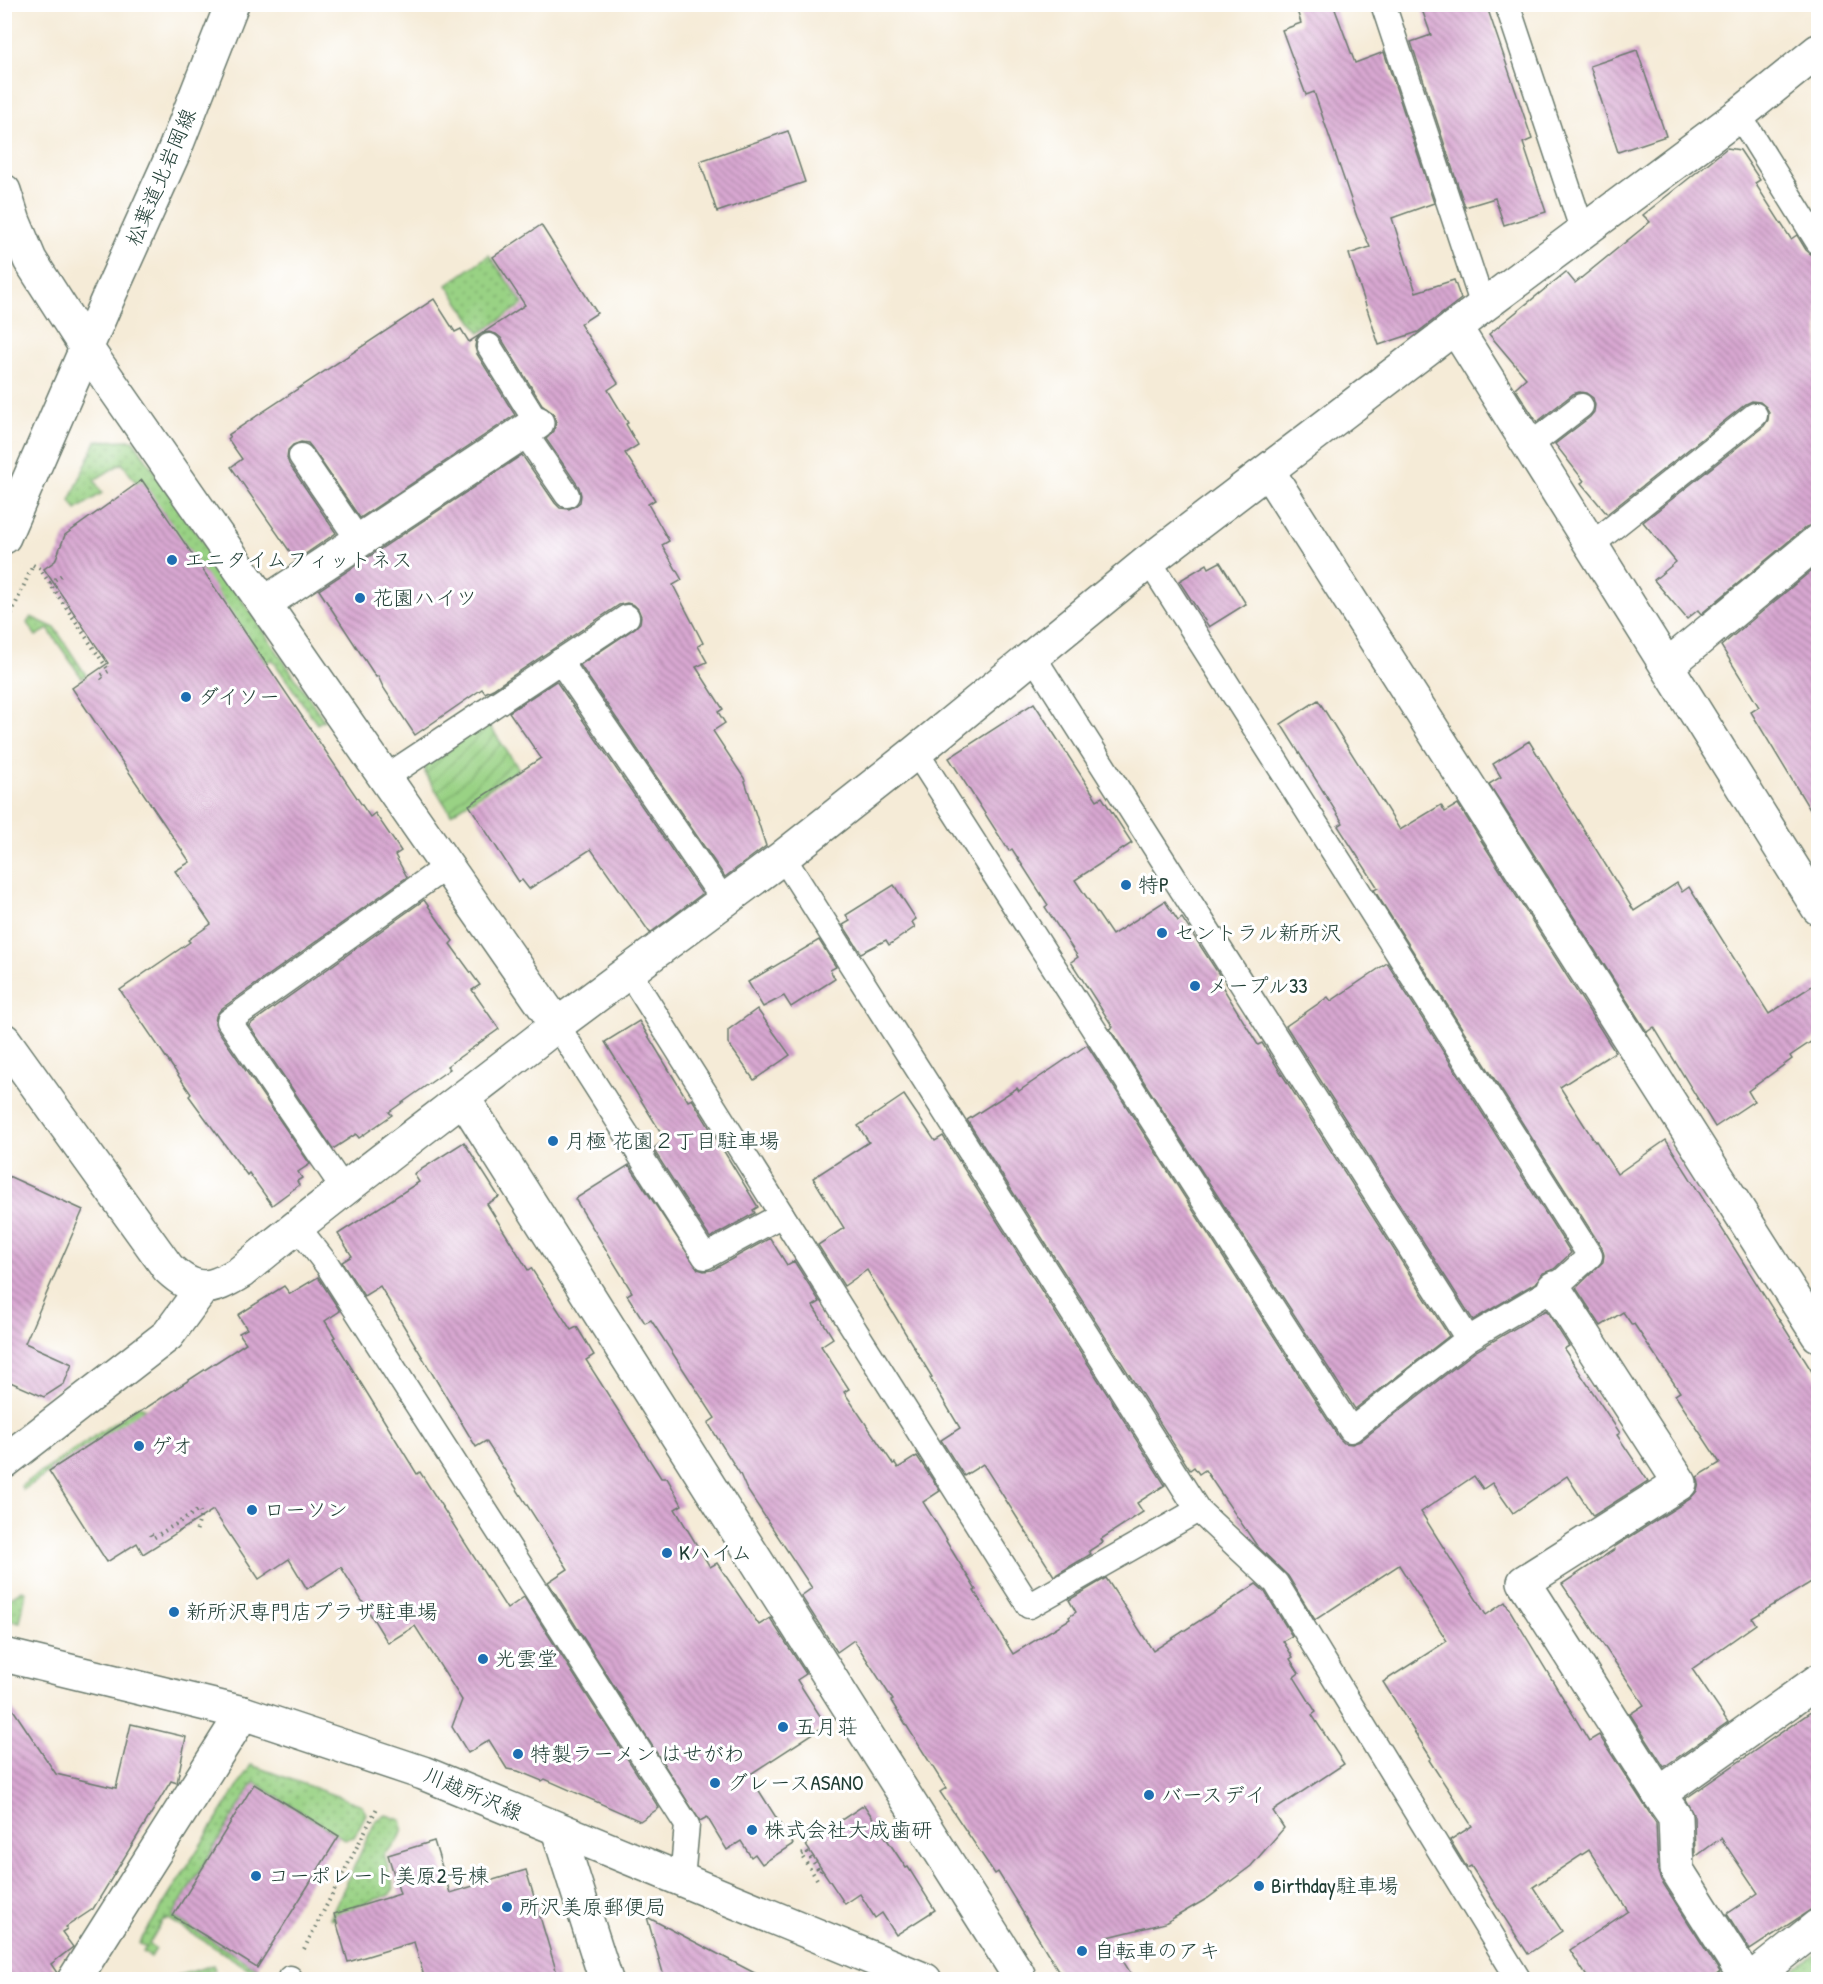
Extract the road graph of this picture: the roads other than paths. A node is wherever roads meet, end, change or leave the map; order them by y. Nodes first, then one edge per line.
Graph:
1 (232, 4) edge
2 (1383, 4) edge
3 (1507, 4) edge
4 (1818, 51) edge
5 (1738, 115) junction
6 (4, 191) edge
7 (1583, 232) junction
8 (1818, 242) edge
9 (1483, 306) junction
10 (1455, 327) junction
11 (489, 346) dead end
12 (87, 349) junction
13 (1581, 406) dead end
14 (1755, 416) dead end
15 (530, 428) junction
16 (1529, 446) junction
17 (302, 456) dead end
18 (1268, 471) junction
19 (567, 495) dead end
20 (4, 537) edge
21 (359, 541) junction
22 (1818, 541) edge
23 (1591, 545) junction
24 (1149, 561) junction
25 (266, 603) junction
26 (627, 617) dead end
27 (1033, 656) junction
28 (560, 661) junction
29 (1668, 665) junction
30 (916, 752) junction
31 (386, 777) junction
32 (783, 857) junction
33 (447, 866) junction
34 (725, 902) junction
35 (1818, 906) edge
36 (627, 971) junction
37 (557, 1025) junction
38 (4, 1040) edge
39 (464, 1099) junction
40 (343, 1188) junction
41 (782, 1215) junction
42 (296, 1226) junction
43 (203, 1287) junction
44 (1554, 1288) junction
45 (1818, 1335) edge
46 (1468, 1339) junction
47 (4, 1462) edge
48 (1198, 1510) junction
49 (4, 1655) edge
50 (1818, 1681) edge
51 (243, 1713) junction
52 (1659, 1794) junction
53 (558, 1830) junction
54 (682, 1879) junction
55 (1818, 1926) edge
56 (74, 1980) edge
57 (606, 1980) edge
58 (925, 1980) edge
59 (1016, 1980) edge
60 (1519, 1980) edge
61 (1748, 1980) edge

1 - 12 street, 松葉道北岩岡線
2 - 9 lane
3 - 7 lane
4 - 5 street
5 - 7 street
5 - 8 lane
6 - 12 street
7 - 9 street
9 - 10 street
10 - 16 street
10 - 18 street
11 - 15 lane
12 - 20 street, 松葉道北岩岡線
12 - 25 street
13 - 16 lane
14 - 23 lane
15 - 19 lane
15 - 21 street
16 - 23 street
17 - 21 lane
18 - 24 street
18 - 45 street
21 - 25 street
22 - 29 street
23 - 29 street
24 - 27 street
24 - 44 lane
25 - 31 street
26 - 28 lane
27 - 30 street
27 - 46 lane
28 - 31 lane
28 - 34 lane
29 - 35 street
30 - 32 street
30 - 46 lane
31 - 33 street
32 - 34 street
32 - 48 lane
33 - 37 street
33 - 40 lane
34 - 36 street
36 - 37 street
36 - 41 lane
37 - 39 street
37 - 41 lane
38 - 43 street
39 - 40 street
39 - 59 street
40 - 42 street
41 - 48 lane
42 - 43 street
42 - 54 lane
43 - 47 street
44 - 46 lane
44 - 52 street
48 - 60 lane
49 - 51 street, 川越所沢線
50 - 52 street
51 - 53 street, 川越所沢線
51 - 56 street
52 - 61 street
53 - 54 street, 川越所沢線
53 - 57 street
54 - 58 street, 川越所沢線
55 - 61 street

